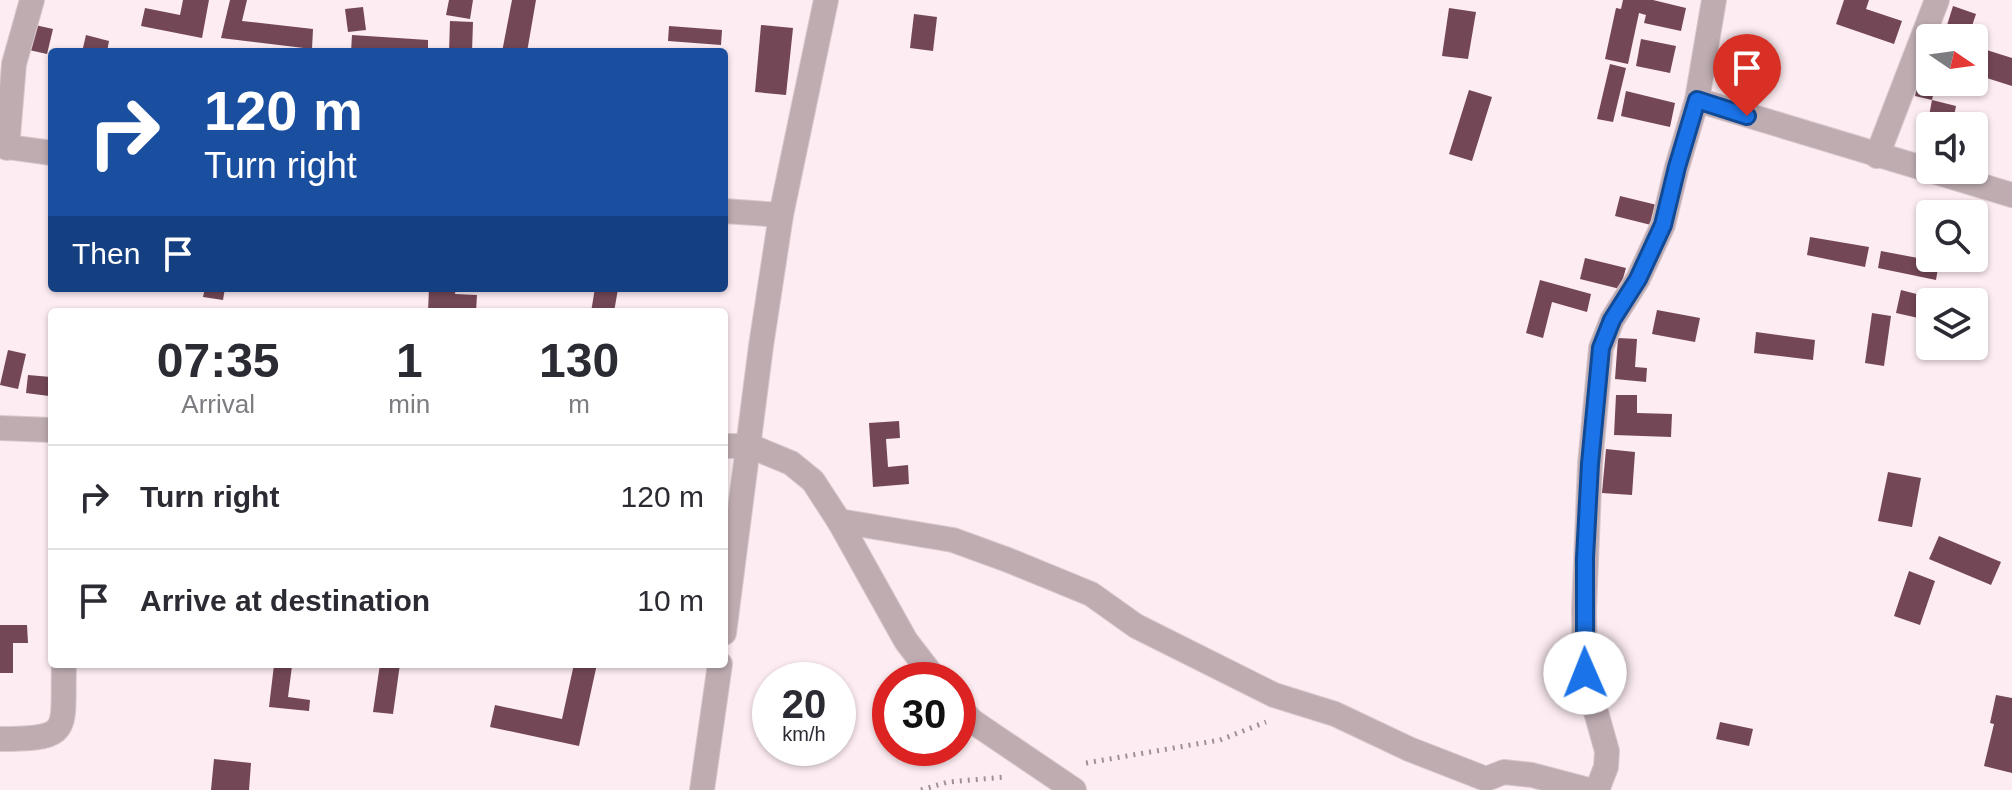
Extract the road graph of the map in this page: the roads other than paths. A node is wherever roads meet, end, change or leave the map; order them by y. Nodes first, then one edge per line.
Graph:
1 (32, 0) edge
2 (826, 0) edge
3 (1714, 0) edge
4 (1937, 0) edge
5 (1697, 100) junction
6 (4, 147) edge
7 (48, 152) edge
8 (1877, 156) junction
9 (2012, 195) edge
10 (728, 211) edge
11 (781, 215) junction
12 (0, 428) edge
13 (48, 430) edge
14 (728, 446) edge
15 (750, 446) junction
16 (839, 521) junction
17 (728, 604) edge
18 (922, 662) edge
19 (64, 668) edge
20 (719, 668) edge
21 (976, 724) edge
22 (0, 739) edge
23 (702, 790) edge
24 (1074, 790) edge
25 (1589, 790) edge
26 (1597, 790) edge

1 - 6 street
2 - 11 street
3 - 5 street
4 - 8 street
5 - 8 street
5 - 26 street
6 - 7 street
8 - 9 street
10 - 11 street
11 - 15 street
12 - 13 street
14 - 15 street
15 - 16 street
15 - 17 street
16 - 18 street
16 - 25 street
19 - 22 street
20 - 23 street
21 - 24 street

